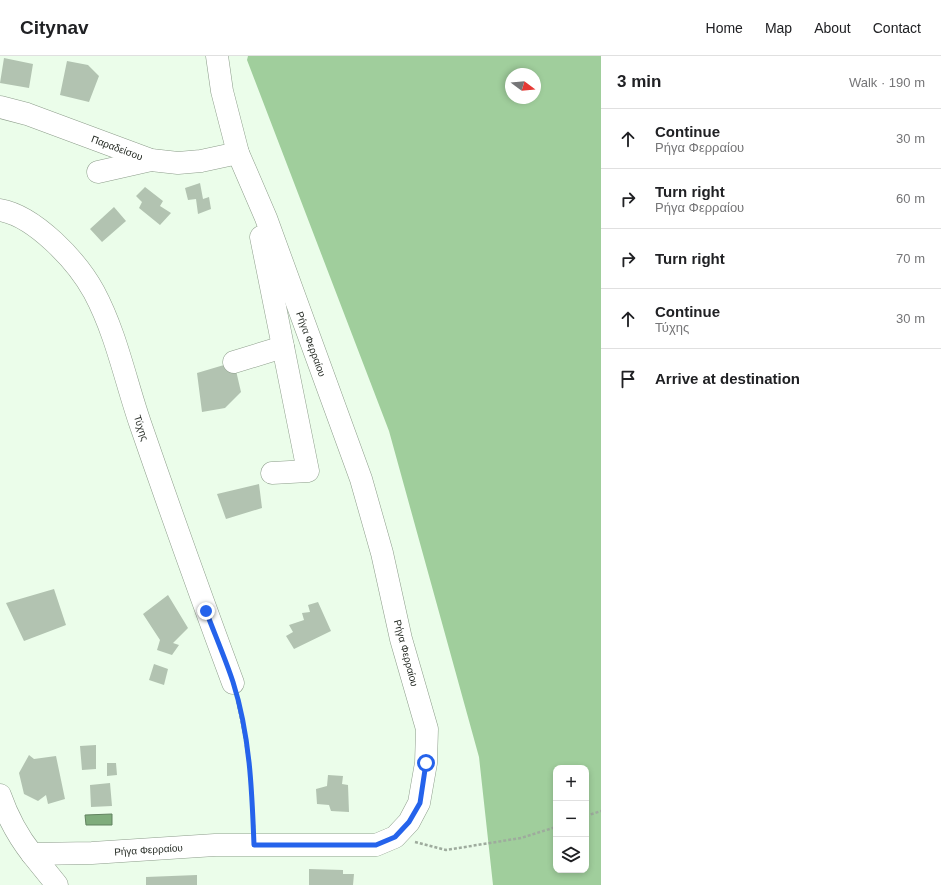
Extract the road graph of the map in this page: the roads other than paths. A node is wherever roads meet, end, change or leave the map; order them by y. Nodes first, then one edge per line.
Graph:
1 (217, 56) edge
2 (0, 107) edge
3 (151, 160) junction
4 (243, 162) junction
5 (98, 172) dead end
6 (0, 210) edge
7 (283, 347) junction
8 (234, 362) dead end
9 (272, 473) dead end
10 (233, 683) road end
11 (0, 795) edge
12 (32, 854) junction
13 (56, 885) edge

1 - 4 street, Ρήγα Φερραίου
2 - 3 street, Παραδείσου
3 - 4 street, Παραδείσου
3 - 5 street
4 - 7 street
4 - 12 street, Ρήγα Φερραίου
6 - 10 street, Τύχης
7 - 8 street
7 - 9 street
11 - 12 street
12 - 13 street

